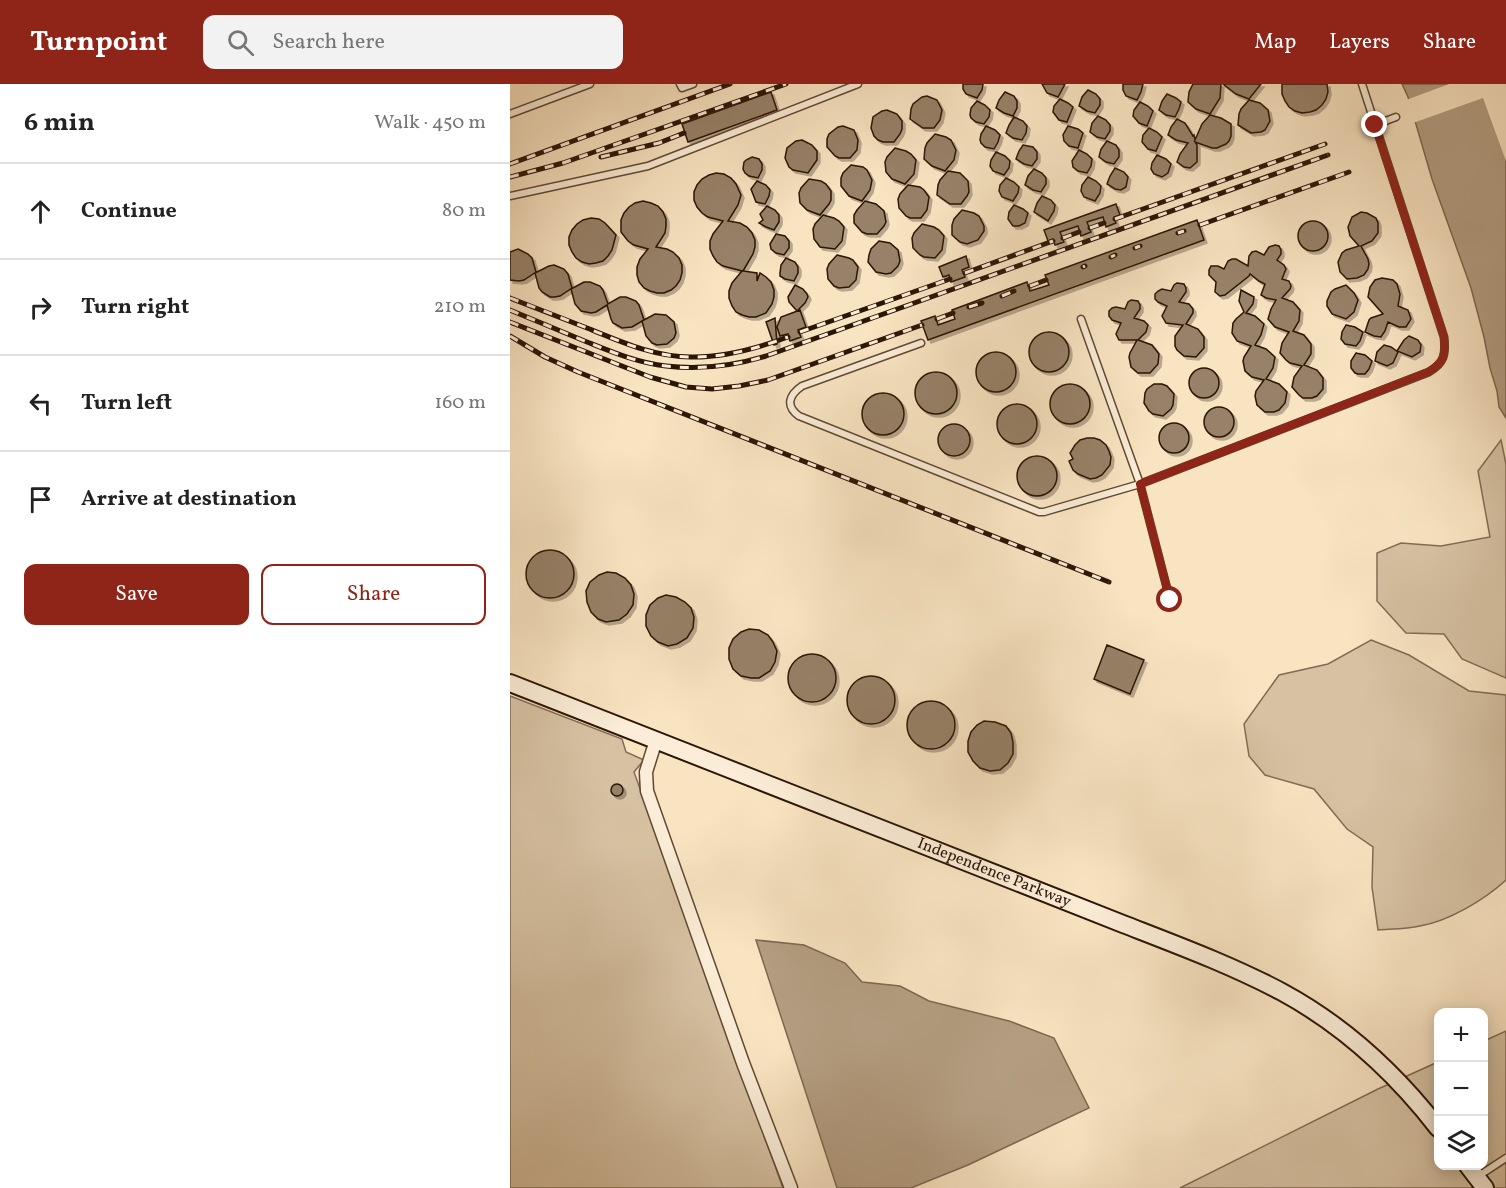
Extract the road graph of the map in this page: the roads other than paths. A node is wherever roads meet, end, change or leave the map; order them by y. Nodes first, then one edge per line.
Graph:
1 (590, 84) edge
2 (680, 84) edge
3 (693, 84) edge
4 (858, 84) edge
5 (1362, 84) edge
6 (510, 114) edge
7 (1396, 117) dead end
8 (1375, 125) junction
9 (510, 196) edge
10 (1081, 319) dead end
11 (921, 342) dead end
12 (1140, 484) junction
13 (1170, 600) dead end
14 (510, 683) edge
15 (656, 740) junction
16 (1434, 1123) edge
17 (1506, 1158) edge
18 (1477, 1177) edge
19 (791, 1188) edge

1 - 6 lane
2 - 3 lane
4 - 9 lane
5 - 8 lane
7 - 8 lane
8 - 12 lane
10 - 12 lane
11 - 12 lane
12 - 13 lane
14 - 15 main road, Independence Parkway
15 - 16 main road, Independence Parkway
15 - 19 street
17 - 18 lane

